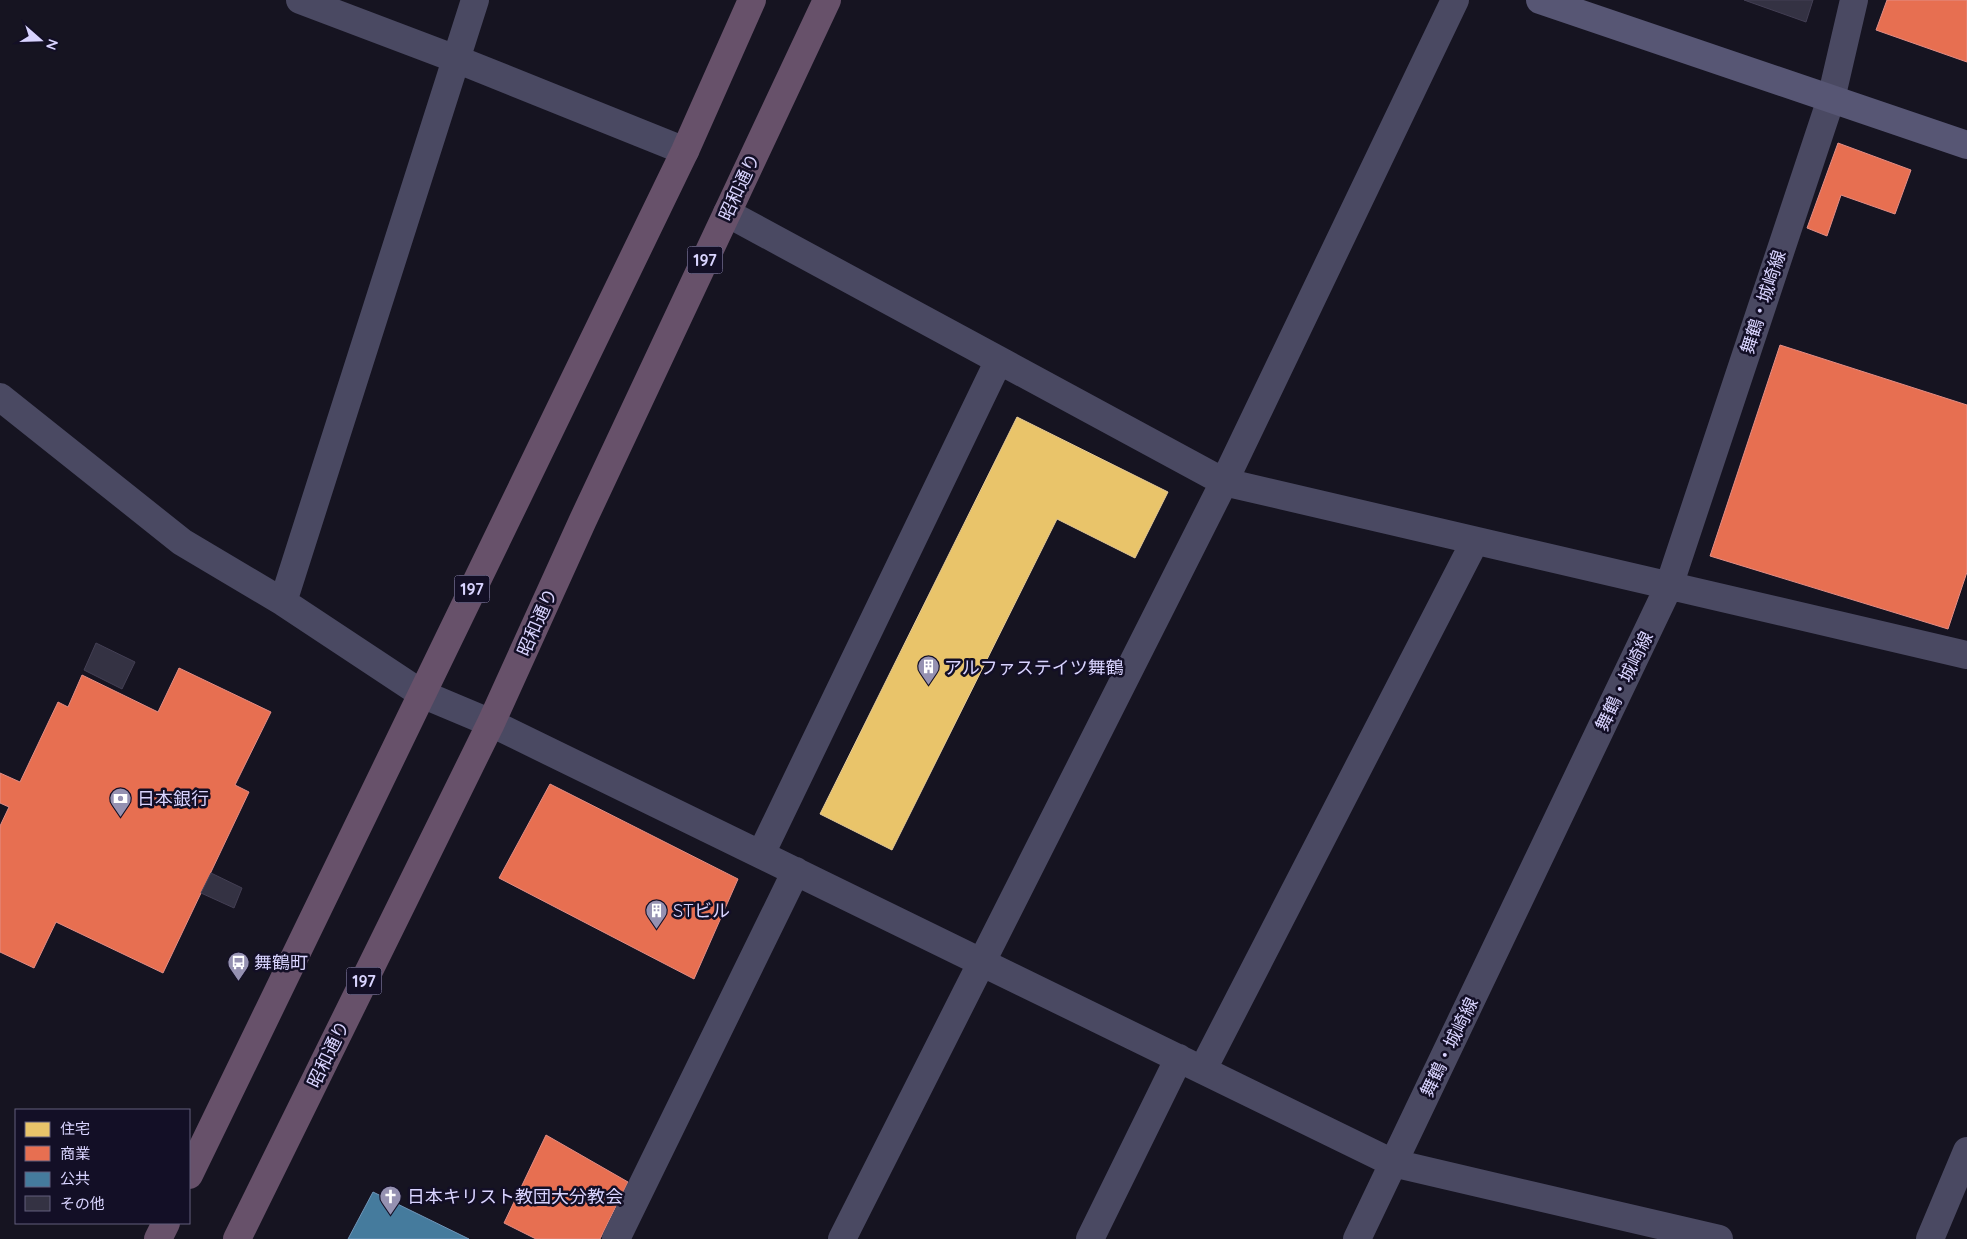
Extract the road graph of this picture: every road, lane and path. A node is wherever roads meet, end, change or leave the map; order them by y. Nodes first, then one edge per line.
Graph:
1 (300, 0) edge
2 (475, 0) edge
3 (752, 0) edge
4 (827, 0) edge
5 (1455, 0) edge
6 (1540, 0) edge
7 (1854, 0) edge
8 (456, 58) junction
9 (1831, 99) junction
10 (1967, 145) edge
11 (684, 152) junction
12 (727, 213) junction
13 (1000, 360) junction
14 (0, 397) edge
15 (1224, 482) junction
16 (1474, 541) junction
17 (1669, 586) junction
18 (283, 602) junction
19 (1967, 655) edge
20 (422, 694) junction
21 (491, 723) junction
22 (761, 854) junction
23 (796, 871) junction
24 (982, 962) junction
25 (1191, 1064) junction
26 (1967, 1151) edge
27 (1394, 1163) junction
28 (190, 1173) edge
29 (166, 1224) edge
30 (158, 1239) edge
31 (237, 1239) edge
32 (616, 1239) edge
33 (842, 1239) edge
34 (1090, 1239) edge
35 (1357, 1239) edge
36 (1720, 1239) edge
37 (1930, 1239) edge

1 - 8 street
2 - 8 street
3 - 11 highway, 197
4 - 12 highway, 昭和通り / 197
5 - 15 street
6 - 9 street
7 - 9 street, 舞鶴・城崎線
8 - 11 street
8 - 18 street
9 - 10 street
9 - 17 street, 舞鶴・城崎線
11 - 20 highway, 197
12 - 13 street
12 - 21 highway, 昭和通り / 197
13 - 15 street
13 - 22 street
14 - 18 street
15 - 16 street
15 - 24 street
16 - 17 street
16 - 25 street
17 - 19 street
17 - 27 street, 舞鶴・城崎線
18 - 20 street
20 - 21 street
20 - 28 highway, 197
21 - 22 street
21 - 31 highway, 昭和通り / 197
22 - 23 street
23 - 24 street
23 - 32 street
24 - 25 street
24 - 33 street
25 - 27 street
25 - 34 street
26 - 37 street
27 - 35 street, 舞鶴・城崎線
27 - 36 street
29 - 30 highway

